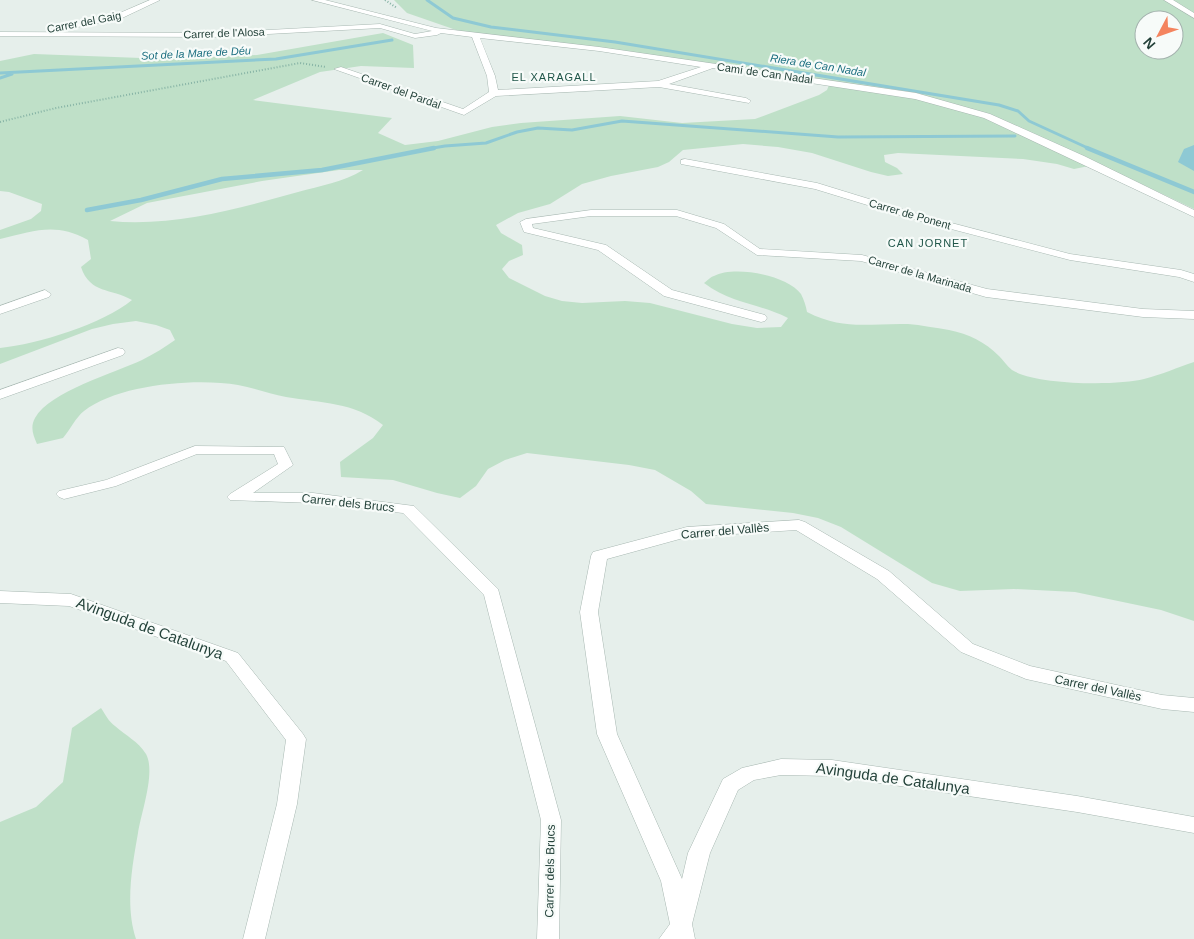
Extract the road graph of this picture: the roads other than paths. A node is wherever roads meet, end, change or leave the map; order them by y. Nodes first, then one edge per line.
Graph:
1 (156, 0) edge
2 (316, 0) edge
3 (1168, 0) edge
4 (1194, 16) edge
5 (447, 31) junction
6 (475, 34) junction
7 (3, 36) edge
8 (715, 66) junction
9 (338, 69) road end
10 (659, 84) junction
11 (494, 93) junction
12 (746, 101) dead end
13 (685, 162) dead end
14 (1194, 214) edge
15 (1194, 278) edge
16 (45, 294) dead end
17 (0, 310) edge
18 (1194, 315) edge
19 (761, 318) dead end
20 (118, 352) dead end
21 (0, 395) edge
22 (64, 494) dead end
23 (0, 597) edge
24 (1194, 705) edge
25 (1194, 825) edge
26 (678, 935) edge
27 (254, 939) edge
28 (548, 939) edge

1 - 7 street, Carrer del Gaig
2 - 5 street, Camí de Can Nadal
3 - 4 street
5 - 6 street, Camí de Can Nadal
5 - 7 street, Carrer de l'Alosa
6 - 8 street, Camí de Can Nadal
6 - 11 street
8 - 10 street
8 - 14 street, Camí de Can Nadal
9 - 11 street, Carrer del Pardal
10 - 11 street
10 - 12 street
13 - 15 street, Carrer de Ponent
16 - 17 street
18 - 19 street, Carrer de la Marinada
20 - 21 street
22 - 28 street, Carrer dels Brucs
23 - 27 street, Avinguda de Catalunya
24 - 26 street, Carrer del Vallès
25 - 26 street, Avinguda de Catalunya

